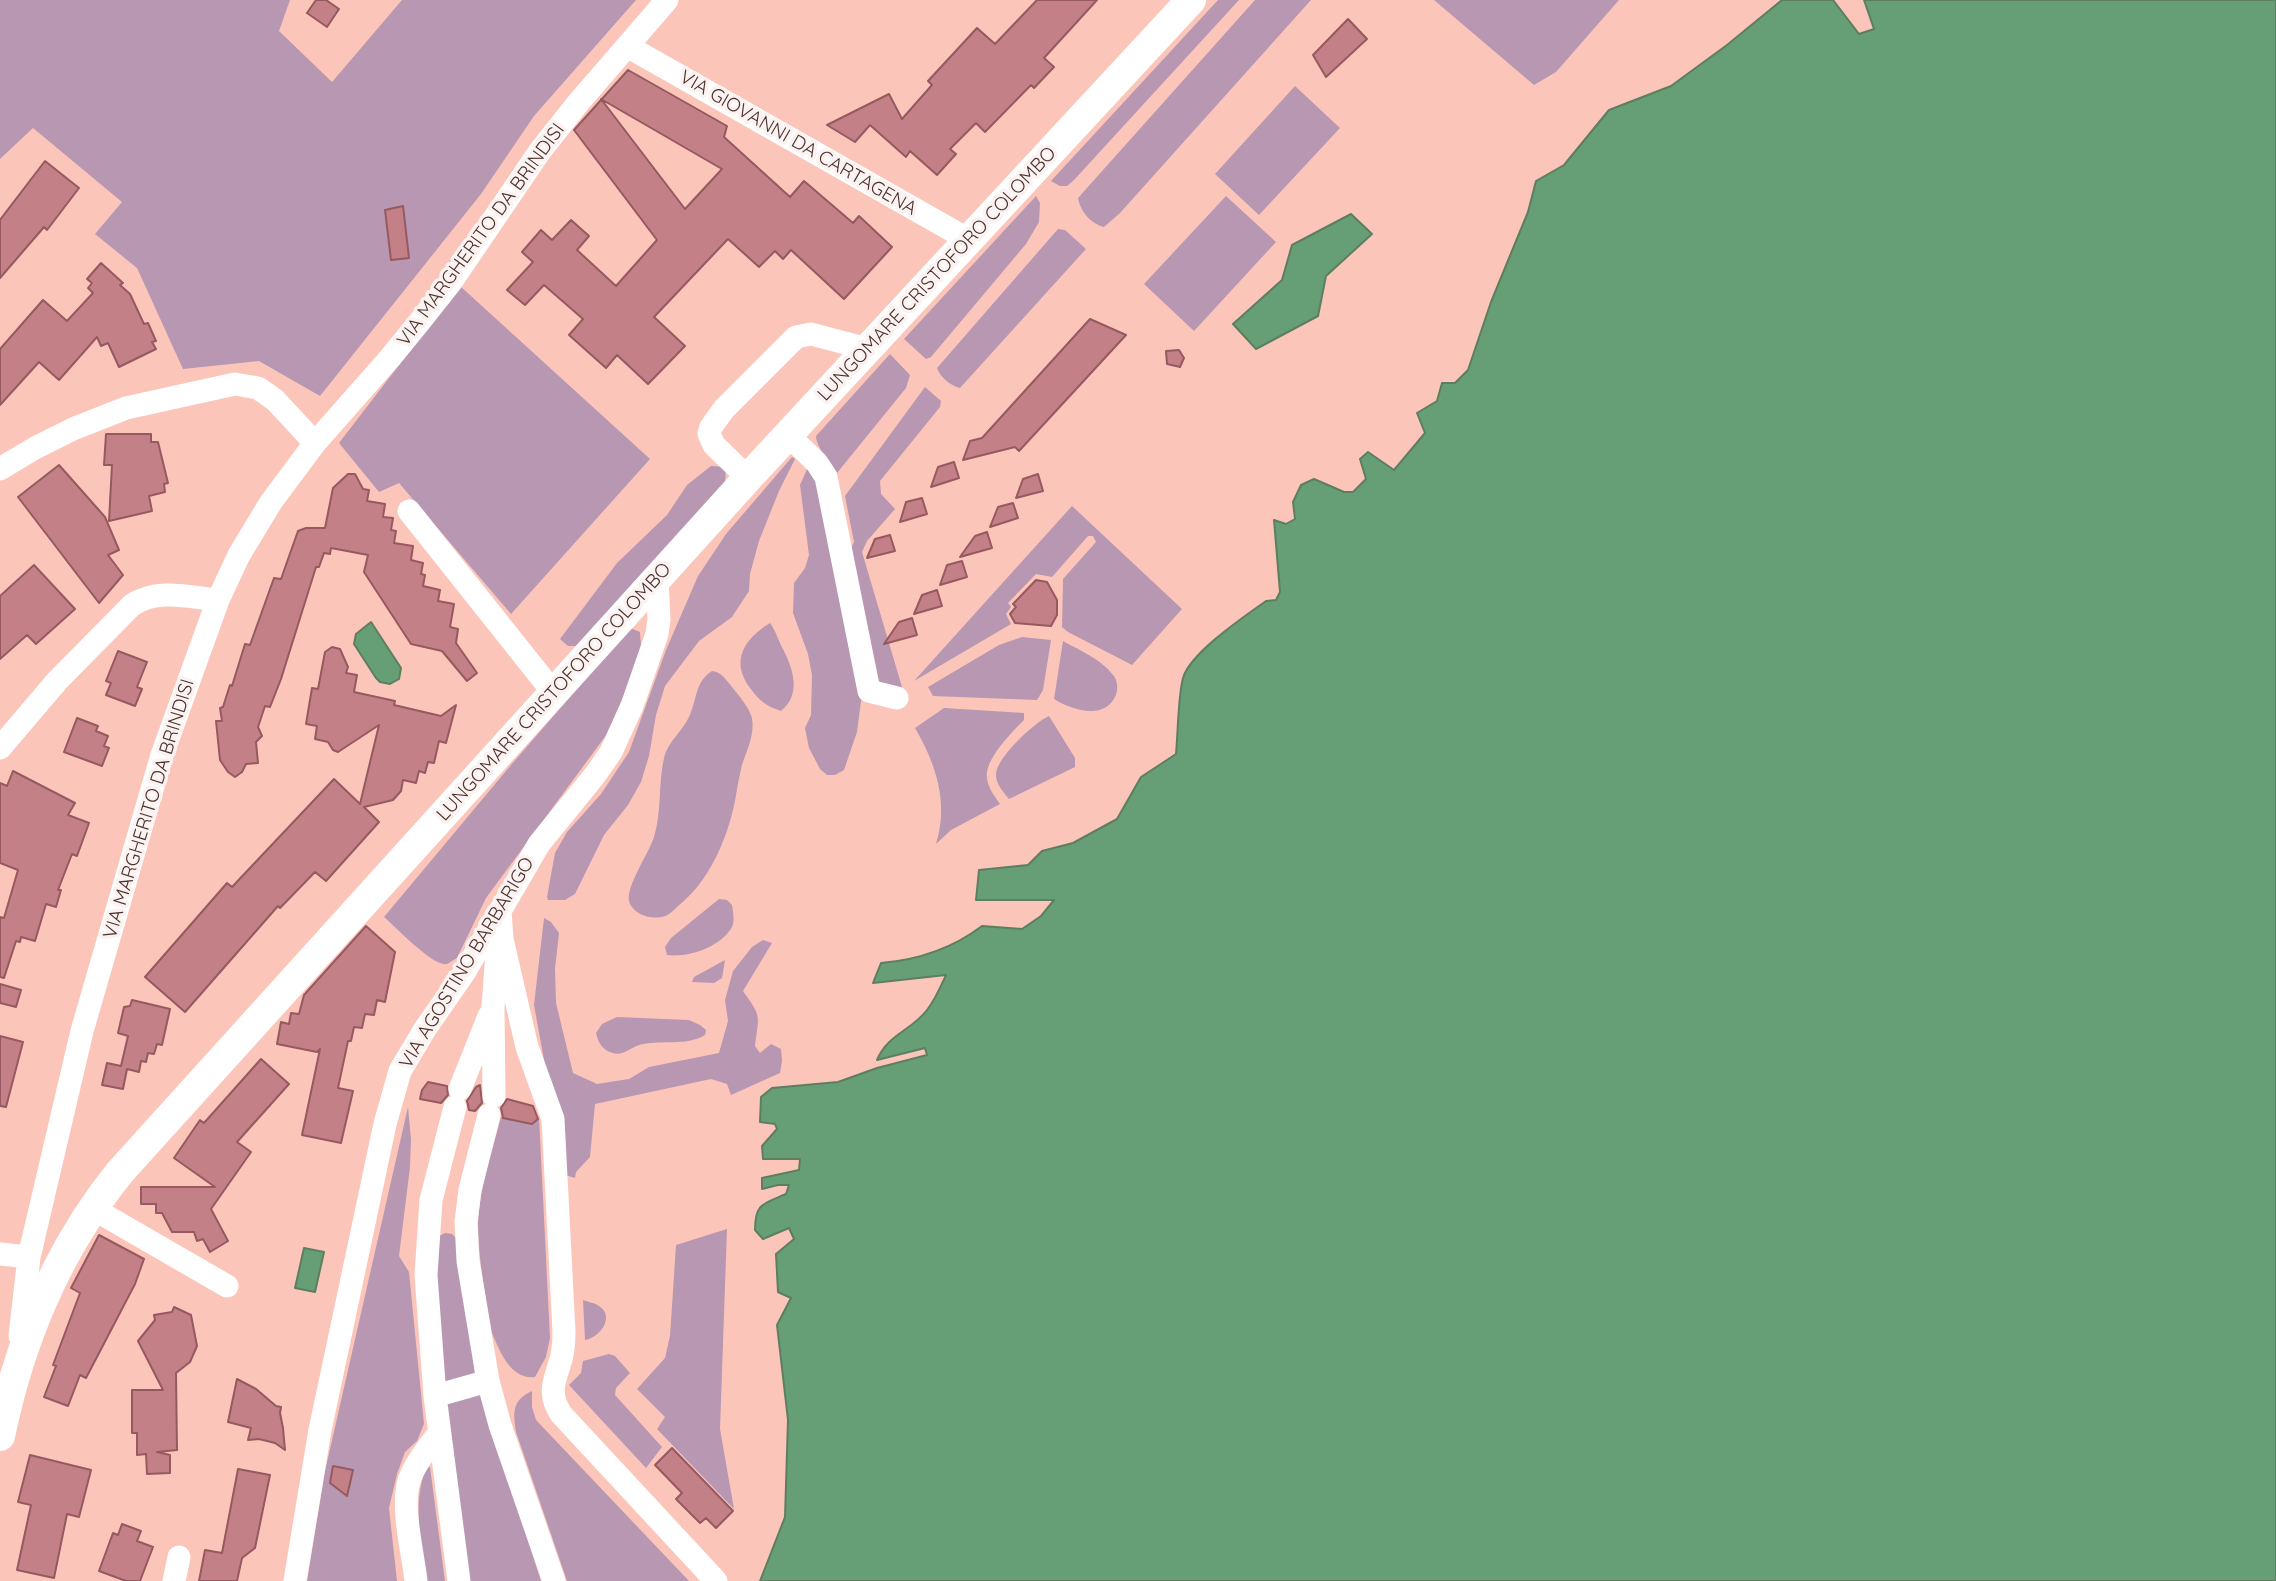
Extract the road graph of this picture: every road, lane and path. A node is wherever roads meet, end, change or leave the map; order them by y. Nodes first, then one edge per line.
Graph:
1 (667, 0) edge
2 (1191, 0) edge
3 (628, 46) junction
4 (969, 240) junction
5 (869, 349) junction
6 (788, 435) junction
7 (314, 443) junction
8 (0, 469) edge
9 (748, 478) junction
10 (409, 511) dead end
11 (657, 579) junction
12 (218, 600) junction
13 (552, 692) junction
14 (897, 698) dead end
15 (0, 748) edge
16 (500, 911) junction
17 (493, 1007) junction
18 (92, 1208) junction
19 (0, 1254) edge
20 (29, 1257) junction
21 (227, 1286) dead end
22 (16, 1368) junction
23 (488, 1381) junction
24 (435, 1396) junction
25 (439, 1433) junction
26 (0, 1436) edge
27 (179, 1557) dead end
28 (174, 1581) edge
29 (295, 1581) edge
30 (416, 1581) edge
31 (459, 1581) edge
32 (554, 1581) edge
33 (716, 1581) edge

1 - 3 street, VIA MARGHERITO DA BRINDISI
2 - 4 main road, LUNGOMARE CRISTOFORO COLOMBO
3 - 4 street, VIA GIOVANNI DA CARTAGENA
3 - 7 street, VIA MARGHERITO DA BRINDISI
4 - 5 main road, LUNGOMARE CRISTOFORO COLOMBO
5 - 6 main road, LUNGOMARE CRISTOFORO COLOMBO
5 - 9 street
6 - 9 main road, LUNGOMARE CRISTOFORO COLOMBO
6 - 14 street
7 - 8 street
7 - 12 street, VIA MARGHERITO DA BRINDISI
9 - 11 main road, LUNGOMARE CRISTOFORO COLOMBO
10 - 13 street
11 - 13 main road, LUNGOMARE CRISTOFORO COLOMBO
11 - 16 street, VIA AGOSTINO BARBARIGO
12 - 15 street
12 - 20 street, VIA MARGHERITO DA BRINDISI
13 - 18 main road, LUNGOMARE CRISTOFORO COLOMBO
16 - 17 street
16 - 29 street, VIA AGOSTINO BARBARIGO
16 - 33 street
17 - 23 street
17 - 24 street
18 - 21 street
18 - 22 main road, LUNGOMARE CRISTOFORO COLOMBO
19 - 20 street
20 - 22 street, VIA MARGHERITO DA BRINDISI
22 - 26 main road, LUNGOMARE CRISTOFORO COLOMBO
23 - 24 street
23 - 32 street
24 - 25 street
25 - 30 street
25 - 31 street
27 - 28 street

